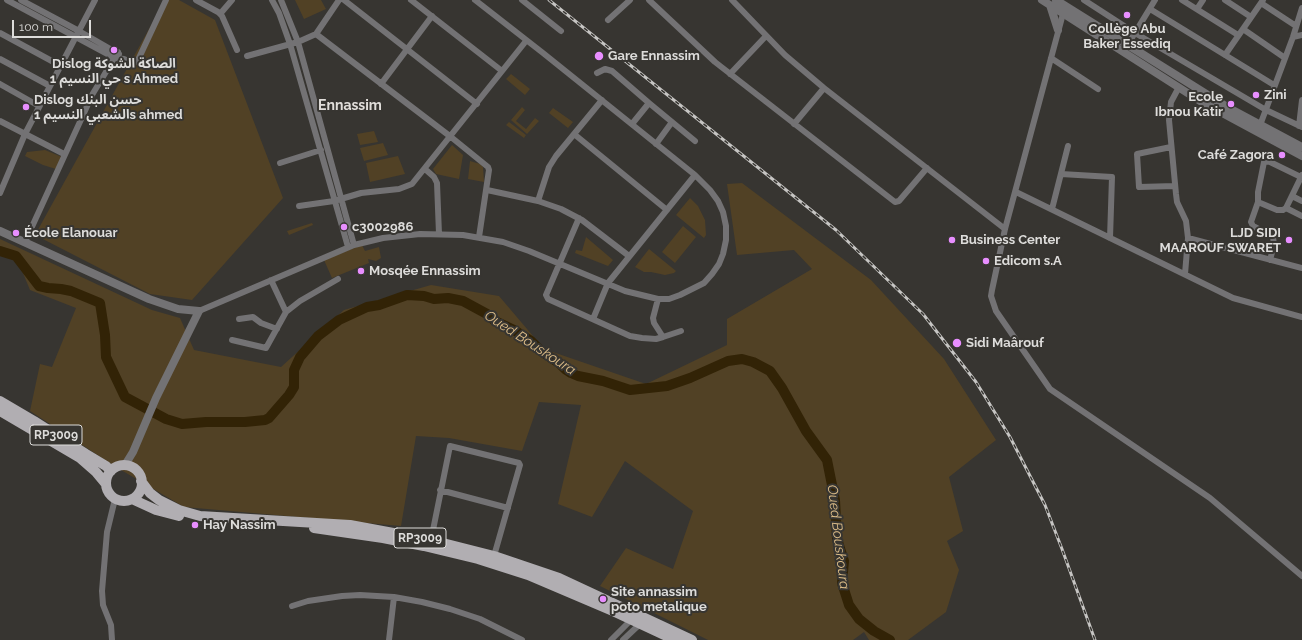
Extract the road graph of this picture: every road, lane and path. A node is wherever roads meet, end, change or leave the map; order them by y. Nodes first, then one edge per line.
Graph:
1 (7, 0) edge
2 (21, 0) edge
3 (95, 0) edge
4 (166, 0) edge
5 (196, 0) edge
6 (232, 0) edge
7 (272, 0) edge
8 (281, 0) edge
9 (339, 0) edge
10 (344, 0) edge
11 (412, 0) edge
12 (475, 0) edge
13 (522, 0) edge
14 (630, 0) edge
15 (649, 0) edge
16 (732, 0) edge
17 (1084, 0) edge
18 (1155, 0) edge
19 (1182, 0) edge
20 (1203, 0) edge
21 (1225, 0) edge
22 (1262, 1) edge
23 (1049, 2) edge
24 (1150, 8) junction
25 (1302, 8) edge
26 (1197, 9) junction
27 (1064, 10) junction
28 (220, 14) junction
29 (432, 16) junction
30 (1251, 17) junction
31 (608, 20) dead end
32 (1296, 26) junction
33 (1243, 29) junction
34 (1058, 30) junction
35 (561, 31) dead end
36 (0, 33) edge
37 (78, 33) junction
38 (1135, 33) junction
39 (316, 34) junction
40 (766, 36) junction
41 (1238, 36) junction
42 (1302, 36) edge
43 (1293, 37) junction
44 (526, 41) junction
45 (298, 42) junction
46 (290, 44) junction
47 (1127, 46) junction
48 (407, 49) junction
49 (237, 50) dead end
50 (116, 55) junction
51 (1225, 55) junction
52 (247, 56) dead end
53 (1051, 58) junction
54 (1285, 58) junction
55 (0, 59) edge
56 (61, 66) junction
57 (502, 71) junction
58 (597, 73) dead end
59 (730, 74) junction
60 (0, 84) edge
61 (381, 84) junction
62 (1274, 85) junction
63 (50, 86) junction
64 (824, 88) junction
65 (1178, 88) junction
66 (1098, 89) dead end
67 (602, 100) junction
68 (1302, 100) edge
69 (649, 103) junction
70 (477, 104) junction
71 (39, 106) junction
72 (1266, 110) junction
73 (0, 121) edge
74 (672, 122) junction
75 (632, 124) junction
76 (794, 124) junction
77 (1300, 126) edge
78 (1259, 128) junction
79 (25, 134) junction
80 (574, 134) junction
81 (451, 137) junction
82 (695, 141) dead end
83 (656, 144) junction
84 (1068, 146) dead end
85 (1171, 147) junction
86 (1302, 147) edge
87 (321, 150) junction
88 (64, 154) junction
89 (1302, 156) edge
90 (280, 163) dead end
91 (927, 168) junction
92 (425, 170) junction
93 (0, 174) edge
94 (1061, 174) junction
95 (695, 175) junction
96 (1302, 176) edge
97 (7, 177) junction
98 (1175, 186) junction
99 (487, 190) junction
100 (0, 192) edge
101 (1016, 192) junction
102 (1292, 196) junction
103 (342, 198) junction
104 (334, 201) junction
105 (538, 201) junction
106 (1302, 201) edge
107 (1258, 202) junction
108 (299, 206) dead end
109 (1286, 208) junction
110 (1052, 209) junction
111 (667, 210) junction
112 (1302, 216) edge
113 (579, 218) junction
114 (1006, 228) junction
115 (0, 231) edge
116 (440, 234) junction
117 (479, 238) junction
118 (1110, 238) junction
119 (1188, 238) junction
120 (25, 242) junction
121 (351, 246) junction
122 (629, 256) junction
123 (1270, 260) junction
124 (560, 264) junction
125 (1302, 268) edge
126 (1185, 274) junction
127 (338, 279) dead end
128 (271, 280) junction
129 (608, 283) junction
130 (658, 299) junction
131 (199, 311) junction
132 (286, 312) junction
133 (1302, 317) edge
134 (239, 319) dead end
135 (593, 319) junction
136 (277, 328) junction
137 (681, 331) dead end
138 (663, 337) junction
139 (232, 340) dead end
140 (0, 401) edge
141 (0, 411) edge
142 (129, 463) junction
143 (111, 471) junction
144 (141, 481) junction
145 (106, 484) junction
146 (440, 490) junction
147 (115, 499) junction
148 (132, 499) junction
149 (508, 508) junction
150 (431, 540) junction
151 (494, 556) junction
152 (1302, 576) edge
153 (394, 597) junction
154 (292, 606) dead end
155 (638, 618) junction
156 (112, 640) edge
157 (389, 640) edge
158 (522, 640) edge
159 (611, 640) edge
160 (624, 640) edge
161 (675, 640) edge
162 (692, 640) edge

1 - 37 street
2 - 37 street
3 - 37 street
4 - 50 street
5 - 28 street
6 - 28 street
7 - 46 street
8 - 45 street
9 - 39 street
10 - 48 street
11 - 29 street
12 - 44 street
13 - 35 street
14 - 31 street
15 - 59 street
16 - 40 street
17 - 38 street
18 - 24 street
19 - 26 street
20 - 26 street
21 - 30 street
22 - 30 street
22 - 32 street
23 - 27 street
23 - 34 street
24 - 38 street
24 - 51 street
25 - 32 street
26 - 41 street
27 - 34 street
27 - 47 street
27 - 65 street
28 - 49 street
29 - 48 street
29 - 57 street
30 - 33 street
32 - 43 street
33 - 41 street
33 - 54 street
34 - 53 street
36 - 56 street
37 - 50 street
37 - 56 street
38 - 47 street
38 - 72 street
39 - 45 street
39 - 61 street
40 - 59 street
40 - 64 street
41 - 51 street
42 - 43 street
43 - 54 street
44 - 57 street
44 - 67 street
45 - 46 street
45 - 103 street
46 - 52 street
46 - 87 street
47 - 78 street
48 - 61 street
48 - 70 street
50 - 88 street
51 - 62 street
53 - 66 street
53 - 101 street
54 - 62 street
55 - 63 street
56 - 63 street
57 - 70 street
58 - 69 street
59 - 76 street
60 - 71 street
61 - 81 street
62 - 72 street
63 - 71 street
64 - 76 street
64 - 91 street
65 - 78 street
65 - 85 street
67 - 75 street
67 - 80 street
68 - 77 street
69 - 74 street
69 - 75 street
70 - 81 street
71 - 79 street
72 - 77 street
72 - 78 street
73 - 79 street
74 - 82 street
74 - 83 street
75 - 83 street
76 - 91 street
78 - 86 street
78 - 89 street
79 - 88 street
79 - 97 street
80 - 105 street
80 - 111 street
81 - 92 street
81 - 99 street
83 - 95 street
84 - 94 street
85 - 98 street
85 - 98 street
87 - 90 street
87 - 104 street
88 - 120 street
91 - 114 street
92 - 103 street
92 - 116 street
93 - 97 street
94 - 110 street
94 - 118 street
95 - 111 street
95 - 130 street
96 - 102 street
96 - 107 street
97 - 100 street
98 - 119 street
99 - 105 street
99 - 117 street
101 - 110 street
101 - 114 street
102 - 106 street
102 - 109 street
103 - 104 street
103 - 121 street
104 - 108 street
104 - 121 street
105 - 113 street
107 - 109 street
107 - 123 street
109 - 112 street
110 - 118 street
111 - 122 street
113 - 122 street
113 - 124 street
114 - 152 street
115 - 120 street
116 - 117 street
116 - 121 street
117 - 124 street
118 - 126 street
119 - 123 street
119 - 126 street
120 - 131 street
121 - 128 street
122 - 129 street
123 - 125 street
124 - 129 street
124 - 135 street
126 - 133 street
127 - 132 street
128 - 131 street
128 - 132 street
129 - 130 street
129 - 135 street
130 - 138 street
131 - 142 street
132 - 136 street
134 - 136 street
135 - 138 street
136 - 139 street
137 - 138 street
140 - 143 main road, RP3009
141 - 145 main road, RP3009
142 - 143 main road
142 - 144 main road, RP3009
143 - 145 main road
144 - 148 main road
144 - 150 main road, RP3009
145 - 147 main road, RP3009
146 - 149 street
146 - 149 street
146 - 150 street
147 - 148 main road, RP3009
147 - 156 street
148 - 155 main road, RP3009
149 - 151 street
150 - 151 main road, RP3009
151 - 155 main road, RP3009
153 - 154 street
153 - 157 street
153 - 158 street
155 - 159 street
155 - 160 street
155 - 161 main road, RP3009
155 - 162 main road, RP3009

